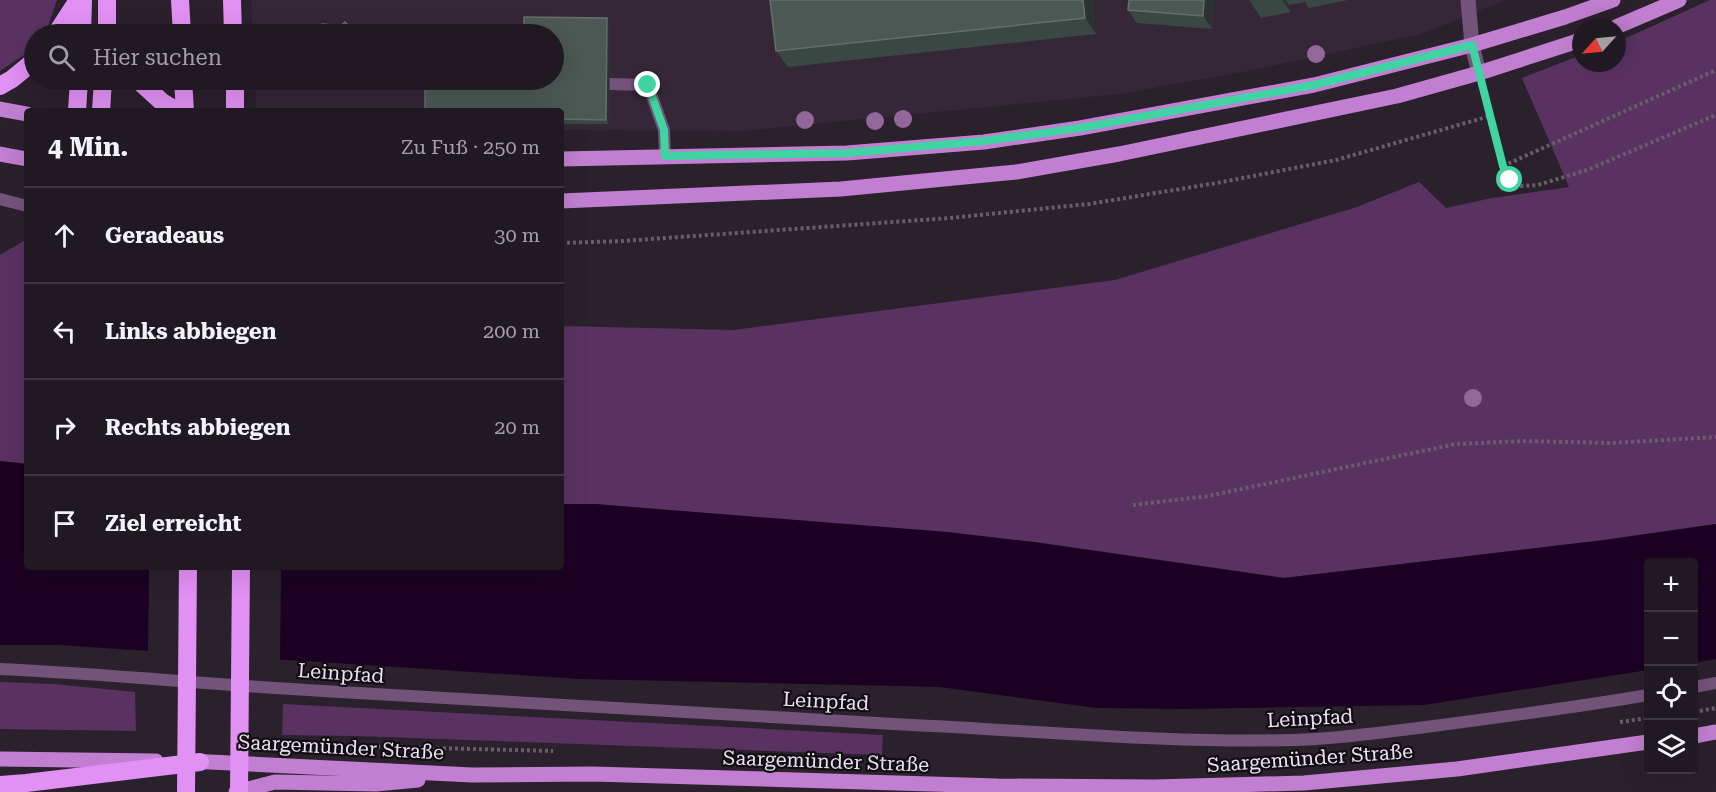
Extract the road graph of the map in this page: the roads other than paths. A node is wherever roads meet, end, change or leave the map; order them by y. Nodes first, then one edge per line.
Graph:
1 (78, 0) edge
2 (84, 0) edge
3 (107, 0) edge
4 (180, 0) edge
5 (232, 0) edge
6 (1468, 0) edge
7 (1613, 0) edge
8 (1679, 0) edge
9 (1626, 23) edge
10 (62, 24) edge
11 (83, 24) edge
12 (106, 24) edge
13 (181, 24) edge
14 (233, 24) edge
15 (1572, 43) edge
16 (1472, 45) junction
17 (24, 69) edge
18 (1479, 73) junction
19 (609, 84) edge
20 (0, 86) edge
21 (78, 90) edge
22 (102, 90) edge
23 (149, 90) edge
24 (184, 90) edge
25 (235, 90) edge
26 (77, 108) edge
27 (101, 108) edge
28 (172, 108) edge
29 (185, 108) edge
30 (236, 108) edge
31 (0, 109) edge
32 (24, 113) edge
33 (0, 154) edge
34 (665, 156) junction
35 (24, 158) edge
36 (564, 159) edge
37 (0, 199) edge
38 (564, 201) edge
39 (24, 205) edge
40 (188, 570) edge
41 (241, 570) edge
42 (0, 669) edge
43 (1716, 683) edge
44 (1698, 686) edge
45 (1644, 696) edge
46 (1716, 732) edge
47 (1698, 735) edge
48 (1644, 743) edge
49 (0, 759) edge
50 (201, 762) junction
51 (472, 775) junction
52 (0, 785) edge
53 (186, 792) edge
54 (237, 792) edge

1 - 10 highway
2 - 11 highway
3 - 12 highway
4 - 13 highway
5 - 14 highway
6 - 16 street
7 - 16 main road
8 - 9 main road
15 - 18 main road
16 - 18 street
16 - 34 main road
17 - 20 highway
18 - 38 main road
19 - 34 lane
21 - 26 highway
22 - 27 highway
23 - 28 highway
24 - 29 highway
25 - 30 highway
31 - 32 main road
33 - 35 main road
34 - 36 main road
37 - 39 lane
40 - 53 highway, bridge
41 - 54 highway, bridge
42 - 45 lane, Leinpfad
43 - 44 lane
46 - 47 main road
48 - 51 main road, Saargemünder Straße
49 - 50 main road, Saargemünder Straße
50 - 51 main road, Saargemünder Straße
50 - 52 highway
51 - 54 main road

